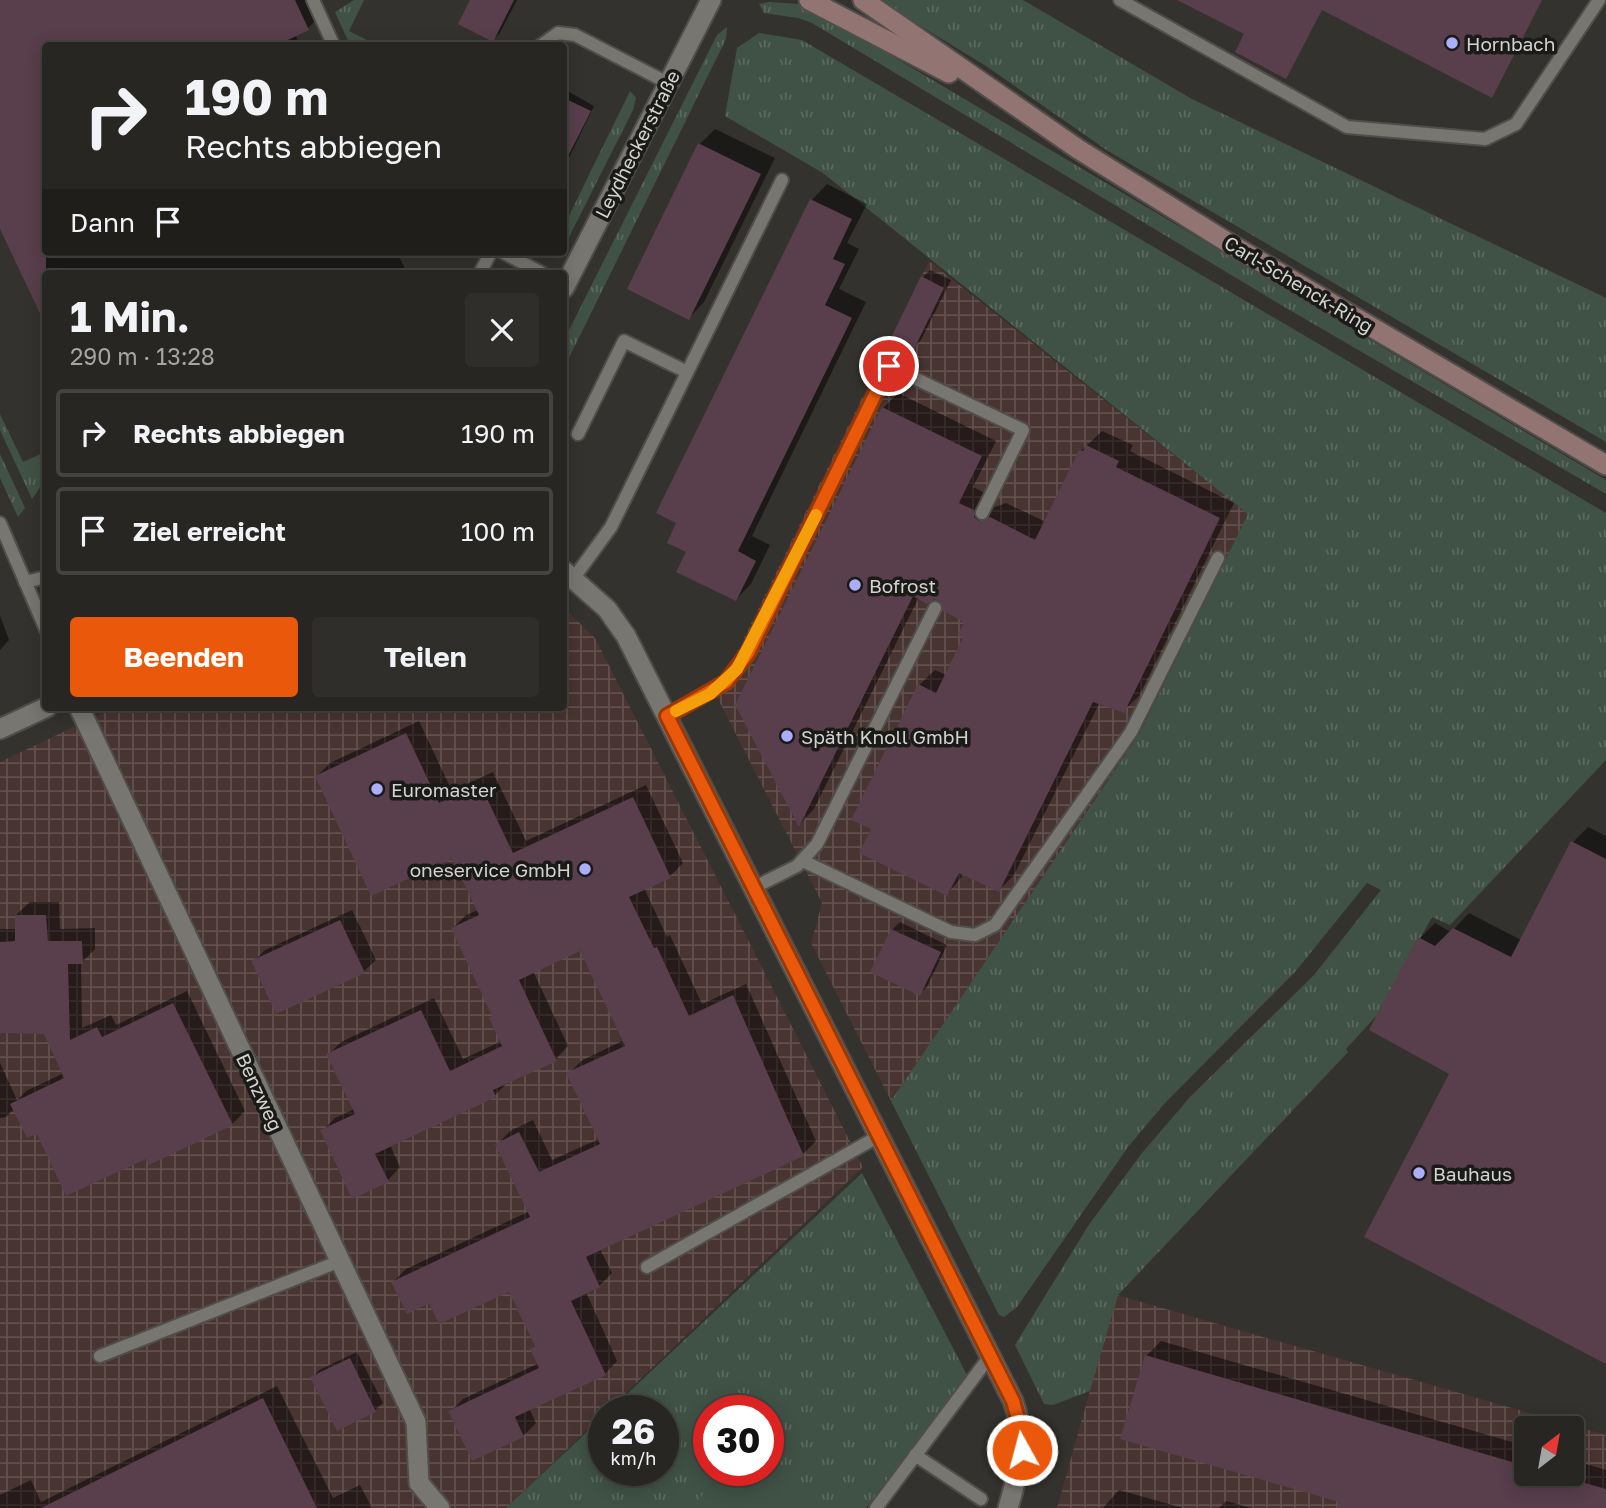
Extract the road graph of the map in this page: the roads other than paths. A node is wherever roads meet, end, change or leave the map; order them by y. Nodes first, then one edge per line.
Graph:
1 (313, 0) edge
2 (711, 0) edge
3 (808, 0) edge
4 (863, 0) edge
5 (1120, 0) edge
6 (1599, 0) edge
7 (332, 42) edge
8 (546, 42) edge
9 (668, 83) junction
10 (997, 96) junction
11 (782, 180) dead end
12 (510, 256) edge
13 (536, 270) edge
14 (567, 280) edge
15 (687, 372) junction
16 (578, 434) dead end
17 (1606, 465) edge
18 (982, 513) dead end
19 (0, 523) edge
20 (1218, 558) dead end
21 (568, 575) edge
22 (42, 577) edge
23 (25, 582) junction
24 (935, 608) dead end
25 (42, 621) edge
26 (42, 709) edge
27 (81, 711) edge
28 (667, 716) junction
29 (0, 729) edge
30 (803, 861) junction
31 (753, 888) junction
32 (878, 1136) junction
33 (340, 1261) junction
34 (647, 1267) dead end
35 (100, 1356) dead end
36 (990, 1356) junction
37 (915, 1455) junction
38 (982, 1499) dead end
39 (439, 1508) edge
40 (876, 1508) edge
41 (1008, 1508) edge

1 - 7 lane
2 - 9 street, Leydheckerstraße
3 - 10 main road, Carl-Schenck-Ring
4 - 10 main road, Carl-Schenck-Ring
5 - 6 lane
8 - 9 lane
9 - 14 street, Leydheckerstraße
10 - 17 main road, Carl-Schenck-Ring
11 - 15 lane
12 - 13 lane
15 - 16 lane
15 - 21 lane
18 - 28 lane
19 - 23 lane
20 - 30 lane
21 - 28 street
22 - 23 lane
23 - 25 lane
24 - 30 lane
26 - 29 street
27 - 33 street, Benzweg
28 - 31 street
30 - 31 lane
31 - 32 street
32 - 34 lane
32 - 36 street
33 - 35 lane
33 - 39 street, Benzweg
36 - 37 lane
36 - 41 street
37 - 38 lane
37 - 40 lane

